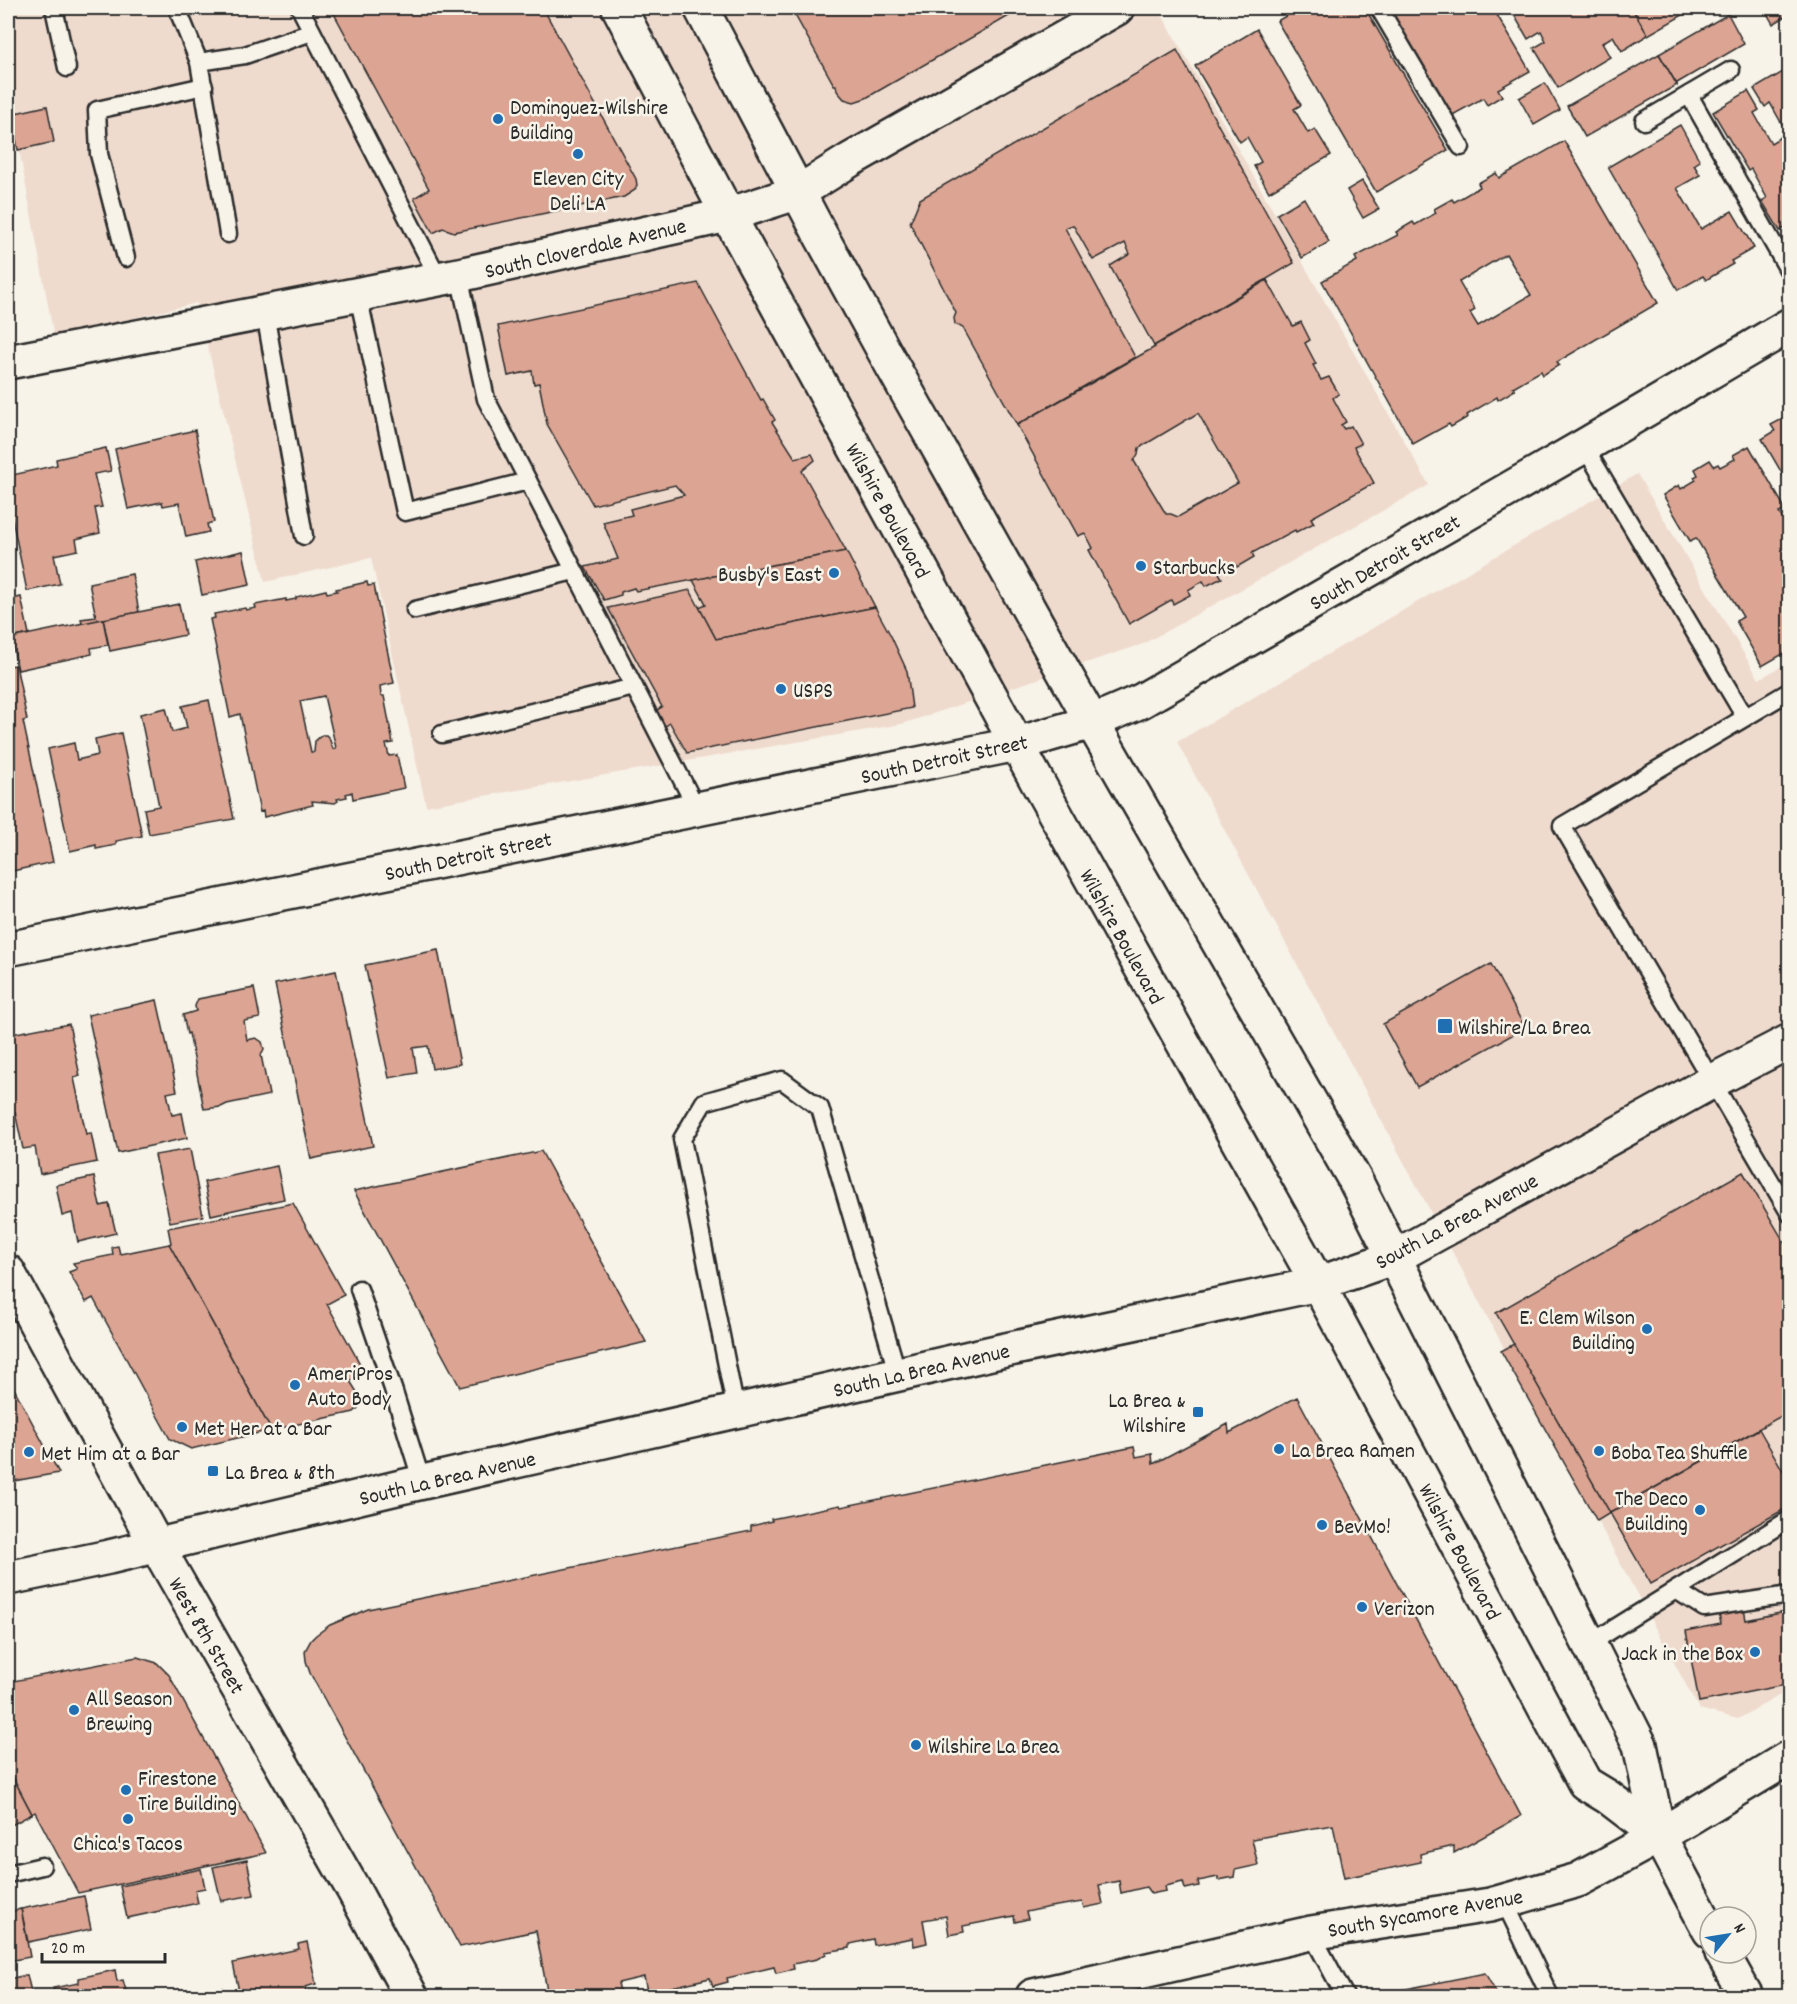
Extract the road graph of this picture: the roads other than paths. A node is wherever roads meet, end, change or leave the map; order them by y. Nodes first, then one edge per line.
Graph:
1 (54, 8) edge
2 (177, 8) edge
3 (300, 8) edge
4 (619, 8) edge
5 (701, 8) edge
6 (1117, 8) edge
7 (1379, 8) edge
8 (312, 32) junction
9 (199, 63) junction
10 (67, 68) dead end
11 (1731, 70) dead end
12 (204, 86) junction
13 (1689, 95) junction
14 (1644, 121) dead end
15 (1461, 147) dead end
16 (799, 192) junction
17 (728, 215) junction
18 (228, 234) dead end
19 (126, 258) dead end
20 (1790, 273) edge
21 (449, 277) junction
22 (358, 295) junction
23 (265, 313) junction
24 (1790, 325) edge
25 (8, 362) edge
26 (1584, 446) junction
27 (528, 481) junction
28 (304, 536) dead end
29 (574, 571) junction
30 (415, 610) dead end
31 (634, 687) junction
32 (1790, 691) edge
33 (1745, 717) junction
34 (1092, 722) junction
35 (442, 734) dead end
36 (1017, 744) junction
37 (697, 809) junction
38 (8, 949) edge
39 (1790, 1041) edge
40 (1711, 1082) junction
41 (1790, 1214) edge
42 (1395, 1257) junction
43 (8, 1272) edge
44 (1318, 1284) junction
45 (359, 1289) dead end
46 (898, 1375) junction
47 (736, 1411) junction
48 (422, 1482) junction
49 (1790, 1519) edge
50 (157, 1546) junction
51 (8, 1578) edge
52 (1676, 1590) junction
53 (1790, 1595) edge
54 (1589, 1644) junction
55 (1790, 1757) edge
56 (1659, 1836) junction
57 (42, 1866) dead end
58 (8, 1874) edge
59 (1504, 1901) junction
60 (1698, 1909) edge
61 (1311, 1933) junction
62 (1729, 1965) edge
63 (411, 1996) edge
64 (1033, 1996) edge
65 (1345, 1996) edge
66 (1550, 1996) edge
67 (1746, 1996) edge

1 - 10 lane
2 - 9 lane
3 - 8 lane
4 - 17 main road, Wilshire Boulevard
5 - 16 main road, Wilshire Boulevard
6 - 16 main road, South Cloverdale Avenue
7 - 15 lane
8 - 9 lane
8 - 21 lane
9 - 12 lane
11 - 13 lane
12 - 18 lane
12 - 19 lane
13 - 14 lane
13 - 20 lane
16 - 17 main road, South Cloverdale Avenue
16 - 34 main road, Wilshire Boulevard
17 - 21 main road, South Cloverdale Avenue
17 - 36 main road, Wilshire Boulevard
21 - 22 main road, South Cloverdale Avenue
21 - 27 lane
22 - 23 main road, South Cloverdale Avenue
22 - 27 lane
23 - 25 main road, South Cloverdale Avenue
23 - 28 lane
24 - 26 main road, South Detroit Street
26 - 33 lane
26 - 34 main road, South Detroit Street
27 - 29 lane
29 - 30 lane
29 - 31 lane
31 - 35 lane
31 - 37 lane
32 - 33 lane
33 - 40 lane
34 - 36 main road, South Detroit Street
34 - 42 main road, Wilshire Boulevard
36 - 37 main road, South Detroit Street
36 - 44 main road, Wilshire Boulevard
37 - 38 main road, South Detroit Street
39 - 40 main road, South La Brea Avenue
40 - 41 lane
40 - 42 main road, South La Brea Avenue
42 - 44 main road, South La Brea Avenue
42 - 54 main road, Wilshire Boulevard
43 - 50 main road, West 8th Street
44 - 46 main road, South La Brea Avenue
44 - 56 main road, Wilshire Boulevard
45 - 48 lane
46 - 47 main road, South La Brea Avenue
46 - 47 lane
47 - 48 main road, South La Brea Avenue
48 - 50 main road, South La Brea Avenue
49 - 52 lane
50 - 51 main road, South La Brea Avenue
50 - 63 main road, West 8th Street
52 - 53 lane
52 - 54 lane
54 - 56 main road, Wilshire Boulevard
55 - 56 main road, South Sycamore Avenue
56 - 59 main road, South Sycamore Avenue
56 - 60 main road, Wilshire Boulevard
57 - 58 lane
59 - 61 main road, South Sycamore Avenue
59 - 66 lane
61 - 64 main road, South Sycamore Avenue
61 - 65 lane
62 - 67 main road

